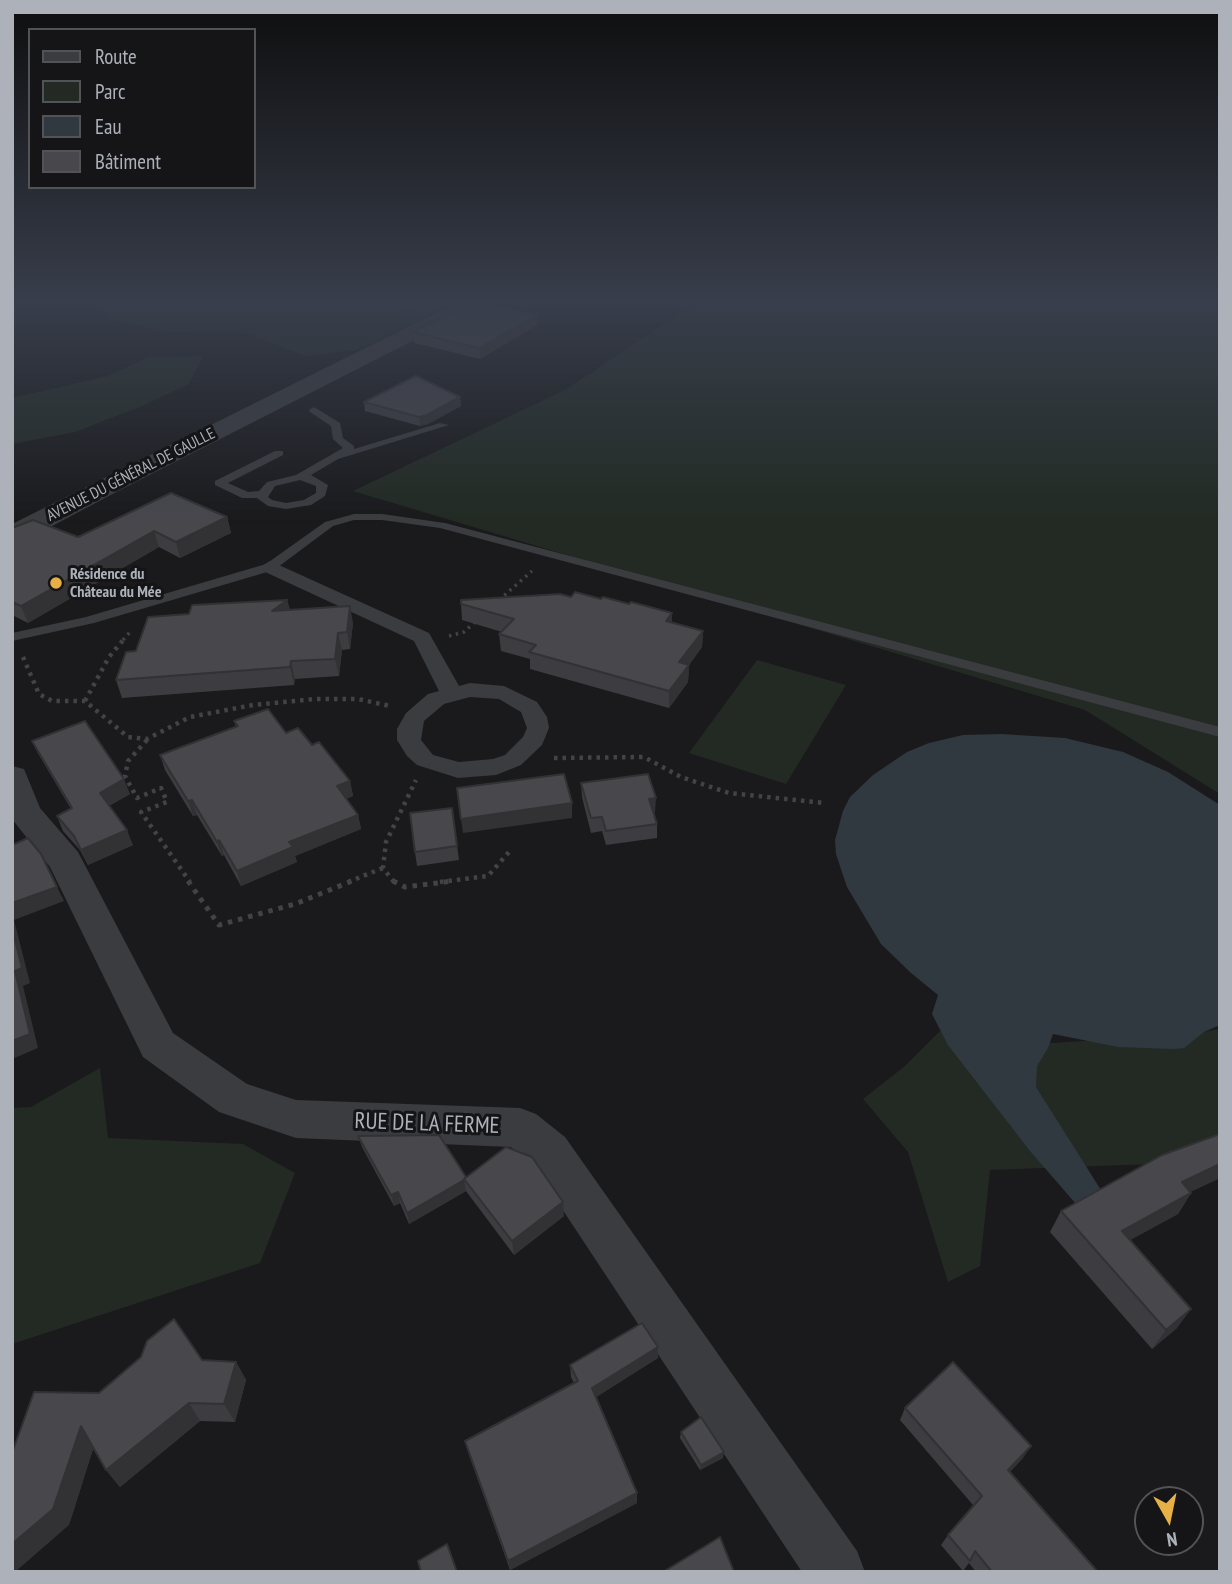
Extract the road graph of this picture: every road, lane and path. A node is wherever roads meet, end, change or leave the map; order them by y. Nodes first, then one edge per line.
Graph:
1 (328, 375) edge
2 (313, 410) dead end
3 (444, 425) dead end
4 (279, 453) dead end
5 (335, 457) junction
6 (300, 477) junction
7 (262, 494) junction
8 (318, 513) junction
9 (12, 536) edge
10 (550, 554) junction
11 (270, 567) junction
12 (492, 606) edge
13 (483, 615) edge
14 (130, 632) dead end
15 (17, 635) edge
16 (425, 643) junction
17 (452, 694) junction
18 (85, 701) junction
19 (419, 712) junction
20 (1220, 732) edge
21 (147, 739) junction
22 (526, 751) junction
23 (425, 760) junction
24 (12, 776) edge
25 (824, 803) dead end
26 (509, 852) dead end
27 (383, 868) junction
28 (836, 1572) edge

1 - 9 street, AVENUE DU GÉNÉRAL DE GAULLE
2 - 5 lane
3 - 5 lane
4 - 7 lane
5 - 6 lane
6 - 7 lane
6 - 8 lane
7 - 8 lane
8 - 10 lane
8 - 11 lane
10 - 12 path
10 - 20 lane
11 - 15 lane
11 - 16 street
13 - 16 path
14 - 18 path
15 - 18 path
16 - 17 street
17 - 19 street
17 - 22 street
18 - 21 path
19 - 21 path
19 - 23 street
21 - 27 path
22 - 23 street
22 - 25 path
23 - 27 path
24 - 28 street, RUE DE LA FERME
26 - 27 path

